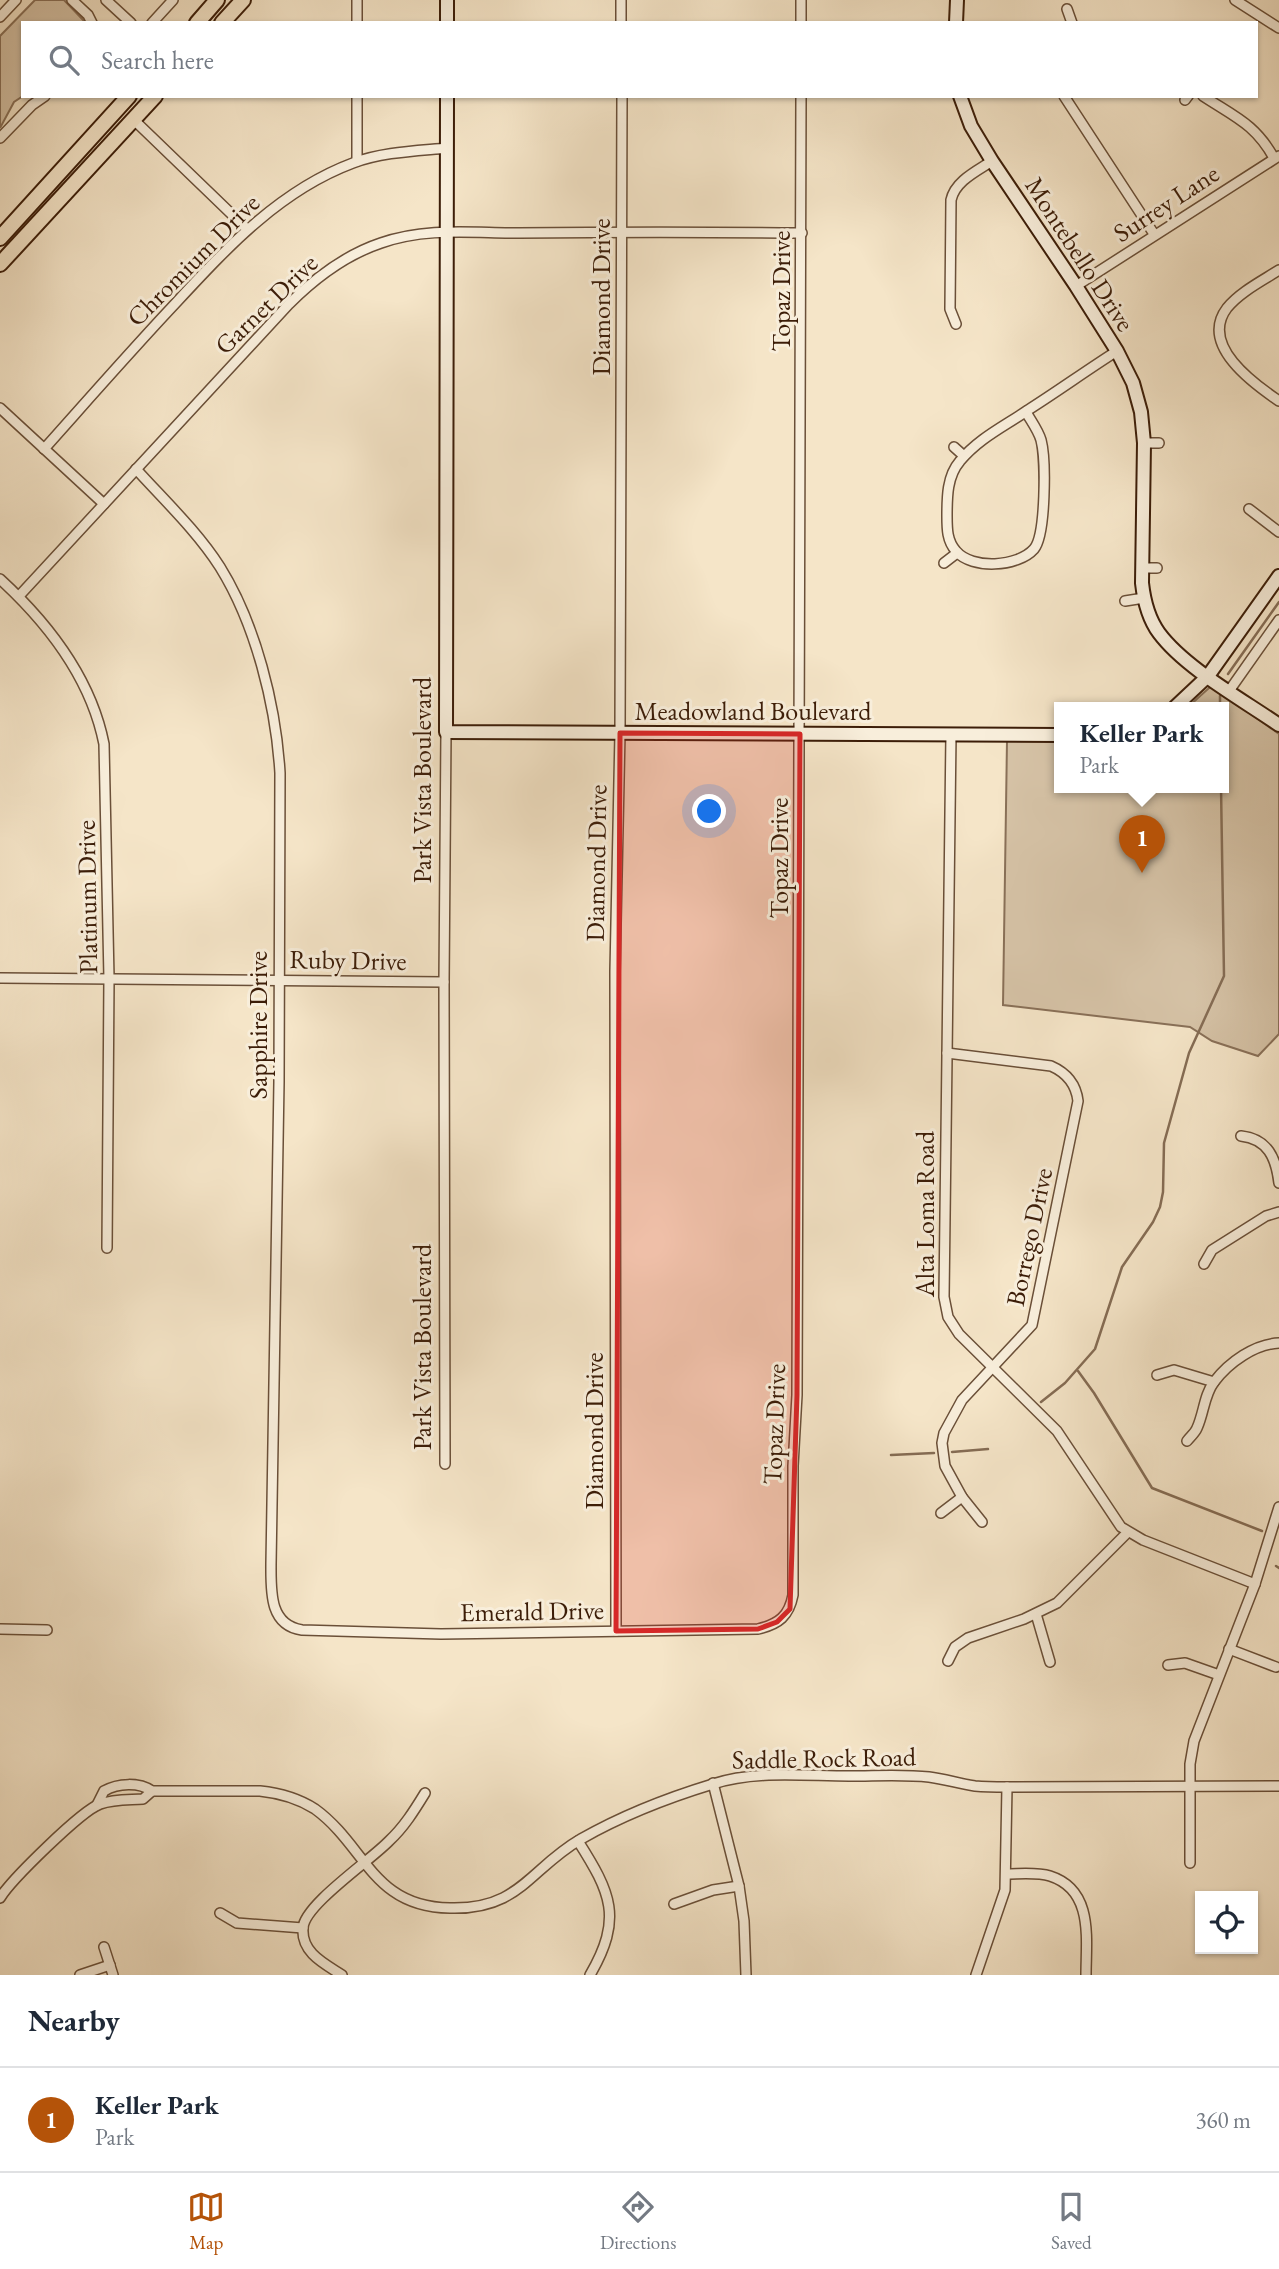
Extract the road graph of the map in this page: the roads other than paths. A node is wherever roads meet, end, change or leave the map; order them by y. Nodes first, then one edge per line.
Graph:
1 (16, 0) edge
2 (72, 0) edge
3 (106, 0) edge
4 (173, 0) edge
5 (217, 0) edge
6 (237, 0) edge
7 (243, 0) edge
8 (357, 0) edge
9 (447, 0) edge
10 (621, 0) edge
11 (801, 0) edge
12 (957, 0) edge
13 (1235, 0) edge
14 (1067, 9) dead end
15 (0, 17) edge
16 (225, 20) edge
17 (91, 21) edge
18 (129, 21) edge
19 (154, 21) edge
20 (199, 21) edge
21 (357, 21) edge
22 (447, 21) edge
23 (621, 21) edge
24 (801, 21) edge
25 (956, 21) edge
26 (1071, 21) edge
27 (1279, 28) edge
28 (43, 98) edge
29 (129, 98) edge
30 (131, 98) edge
31 (153, 98) edge
32 (357, 98) edge
33 (447, 98) edge
34 (622, 98) edge
35 (801, 98) edge
36 (961, 98) edge
37 (1065, 98) edge
38 (1206, 98) edge
39 (134, 120) junction
40 (0, 138) edge
41 (447, 148) junction
42 (1276, 157) edge
43 (356, 162) junction
44 (992, 162) junction
45 (247, 229) junction
46 (447, 232) junction
47 (622, 232) junction
48 (802, 233) junction
49 (1154, 234) junction
50 (0, 235) edge
51 (0, 264) edge
52 (1277, 271) edge
53 (1076, 286) junction
54 (956, 324) dead end
55 (1116, 351) junction
56 (1279, 401) edge
57 (0, 408) edge
58 (1026, 412) junction
59 (1144, 443) junction
60 (1159, 443) dead end
61 (954, 447) dead end
62 (44, 449) junction
63 (964, 456) junction
64 (136, 469) junction
65 (104, 503) junction
66 (1249, 509) dead end
67 (1279, 532) edge
68 (957, 553) junction
69 (944, 563) dead end
70 (1142, 568) junction
71 (1157, 568) dead end
72 (1279, 576) edge
73 (0, 579) edge
74 (19, 596) junction
75 (1144, 598) junction
76 (1125, 601) dead end
77 (1279, 620) edge
78 (1208, 676) junction
79 (1229, 691) junction
80 (1180, 702) edge
81 (1279, 725) edge
82 (446, 732) junction
83 (620, 733) junction
84 (800, 734) junction
85 (951, 734) junction
86 (1054, 735) edge
87 (0, 978) edge
88 (109, 978) junction
89 (279, 980) junction
90 (444, 982) junction
91 (947, 1053) junction
92 (1241, 1136) dead end
93 (1279, 1183) edge
94 (1279, 1212) edge
95 (107, 1248) dead end
96 (1204, 1264) dead end
97 (1279, 1343) edge
98 (992, 1367) junction
99 (1157, 1375) dead end
100 (1214, 1382) junction
101 (1187, 1441) dead end
102 (445, 1465) dead end
103 (962, 1497) junction
104 (1279, 1507) edge
105 (941, 1513) dead end
106 (982, 1521) dead end
107 (1128, 1532) junction
108 (1255, 1584) junction
109 (1036, 1614) junction
110 (784, 1618) joint
111 (281, 1620) joint
112 (0, 1629) edge
113 (47, 1630) dead end
114 (616, 1631) junction
115 (1230, 1648) junction
116 (948, 1661) dead end
117 (1050, 1662) dead end
118 (1168, 1665) dead end
119 (1276, 1667) dead end
120 (1219, 1675) junction
121 (713, 1783) junction
122 (1279, 1786) edge
123 (1007, 1787) junction
124 (1190, 1787) junction
125 (152, 1791) junction
126 (425, 1793) dead end
127 (97, 1805) junction
128 (578, 1841) junction
129 (1190, 1863) dead end
130 (364, 1864) junction
131 (1006, 1874) junction
132 (739, 1886) junction
133 (0, 1898) edge
134 (674, 1904) dead end
135 (220, 1913) dead end
136 (303, 1928) junction
137 (103, 1947) dead end
138 (112, 1970) edge
139 (80, 1975) edge
140 (342, 1975) edge
141 (590, 1975) edge
142 (746, 1975) edge
143 (976, 1975) edge
144 (1086, 1975) edge

1 - 15 street
2 - 17 street
3 - 18 street
4 - 19 street
5 - 20 main road
6 - 16 main road
7 - 16 main road
8 - 21 street
9 - 22 street
10 - 23 street
11 - 24 street
12 - 25 street
13 - 27 street
14 - 26 street
28 - 40 street
29 - 50 main road
30 - 39 main road
31 - 39 main road
32 - 43 street
33 - 41 street, Park Vista Boulevard
34 - 47 street, Diamond Drive
35 - 48 street, Topaz Drive
36 - 44 street, Montebello Drive
37 - 49 street
38 - 42 street
39 - 45 street
39 - 51 main road
41 - 43 street, Chromium Drive
41 - 46 street, Park Vista Boulevard
42 - 49 street, Surrey Lane
43 - 45 street, Chromium Drive
44 - 53 street, Montebello Drive
44 - 54 street
45 - 62 street, Chromium Drive
46 - 47 street, Garnet Drive
46 - 64 street, Garnet Drive
46 - 82 street, Park Vista Boulevard
47 - 48 street, Garnet Drive
47 - 83 street, Diamond Drive
48 - 84 street, Topaz Drive
49 - 53 street, Surrey Lane
52 - 56 street
53 - 55 street, Montebello Drive
55 - 58 street
55 - 59 street, Montebello Drive
57 - 62 street
58 - 63 street
58 - 68 street
59 - 60 street
59 - 70 street, Montebello Drive
61 - 63 street
62 - 65 street
63 - 68 street
64 - 65 street, Garnet Drive
64 - 89 street, Sapphire Drive
65 - 74 street, Garnet Drive
66 - 67 street
68 - 69 street
70 - 71 street
70 - 75 street, Montebello Drive
72 - 78 street
73 - 74 street, Platinum Drive
74 - 88 street, Platinum Drive
75 - 76 street
75 - 78 street, Montebello Drive
77 - 79 street
78 - 79 street, Montebello Drive
78 - 80 street
79 - 81 street, Montebello Drive
82 - 83 street, Meadowland Boulevard
82 - 90 street, Park Vista Boulevard
83 - 84 street, Meadowland Boulevard
83 - 114 street, Diamond Drive
84 - 85 street, Meadowland Boulevard
84 - 110 street, Topaz Drive
85 - 86 street, Meadowland Boulevard
85 - 91 street, Alta Loma Road
87 - 88 street, Ruby Drive
88 - 89 street, Ruby Drive
88 - 95 street, Platinum Drive
89 - 90 street, Ruby Drive
89 - 111 street, Sapphire Drive
90 - 102 street, Park Vista Boulevard
91 - 98 street, Alta Loma Road
91 - 98 street, Borrego Drive
92 - 93 street
94 - 96 street
97 - 100 street
98 - 103 street, Borrego Drive
98 - 107 street, Alta Loma Road
99 - 100 street
100 - 101 street
103 - 105 street
103 - 106 street, Borrego Drive
104 - 108 street
107 - 108 street, Alta Loma Road
107 - 109 street
108 - 115 street
109 - 116 street
109 - 117 street
110 - 114 street, Emerald Drive
111 - 114 street, Emerald Drive
112 - 113 street
115 - 119 street
115 - 120 street
118 - 120 street
120 - 124 street
121 - 123 street, Saddle Rock Road
121 - 128 street, Saddle Rock Road
121 - 132 street
122 - 124 street, Saddle Rock Road
123 - 124 street, Saddle Rock Road
123 - 131 street
124 - 129 street
125 - 127 street, Saddle Rock Road
125 - 127 street, Saddle Rock Road
125 - 130 street, Saddle Rock Road
126 - 130 street
127 - 133 street, Saddle Rock Road
128 - 130 street, Saddle Rock Road
128 - 141 street
130 - 136 street
131 - 143 street
131 - 144 street
132 - 134 street
132 - 142 street
135 - 136 street
136 - 140 street
137 - 138 street
138 - 139 street

